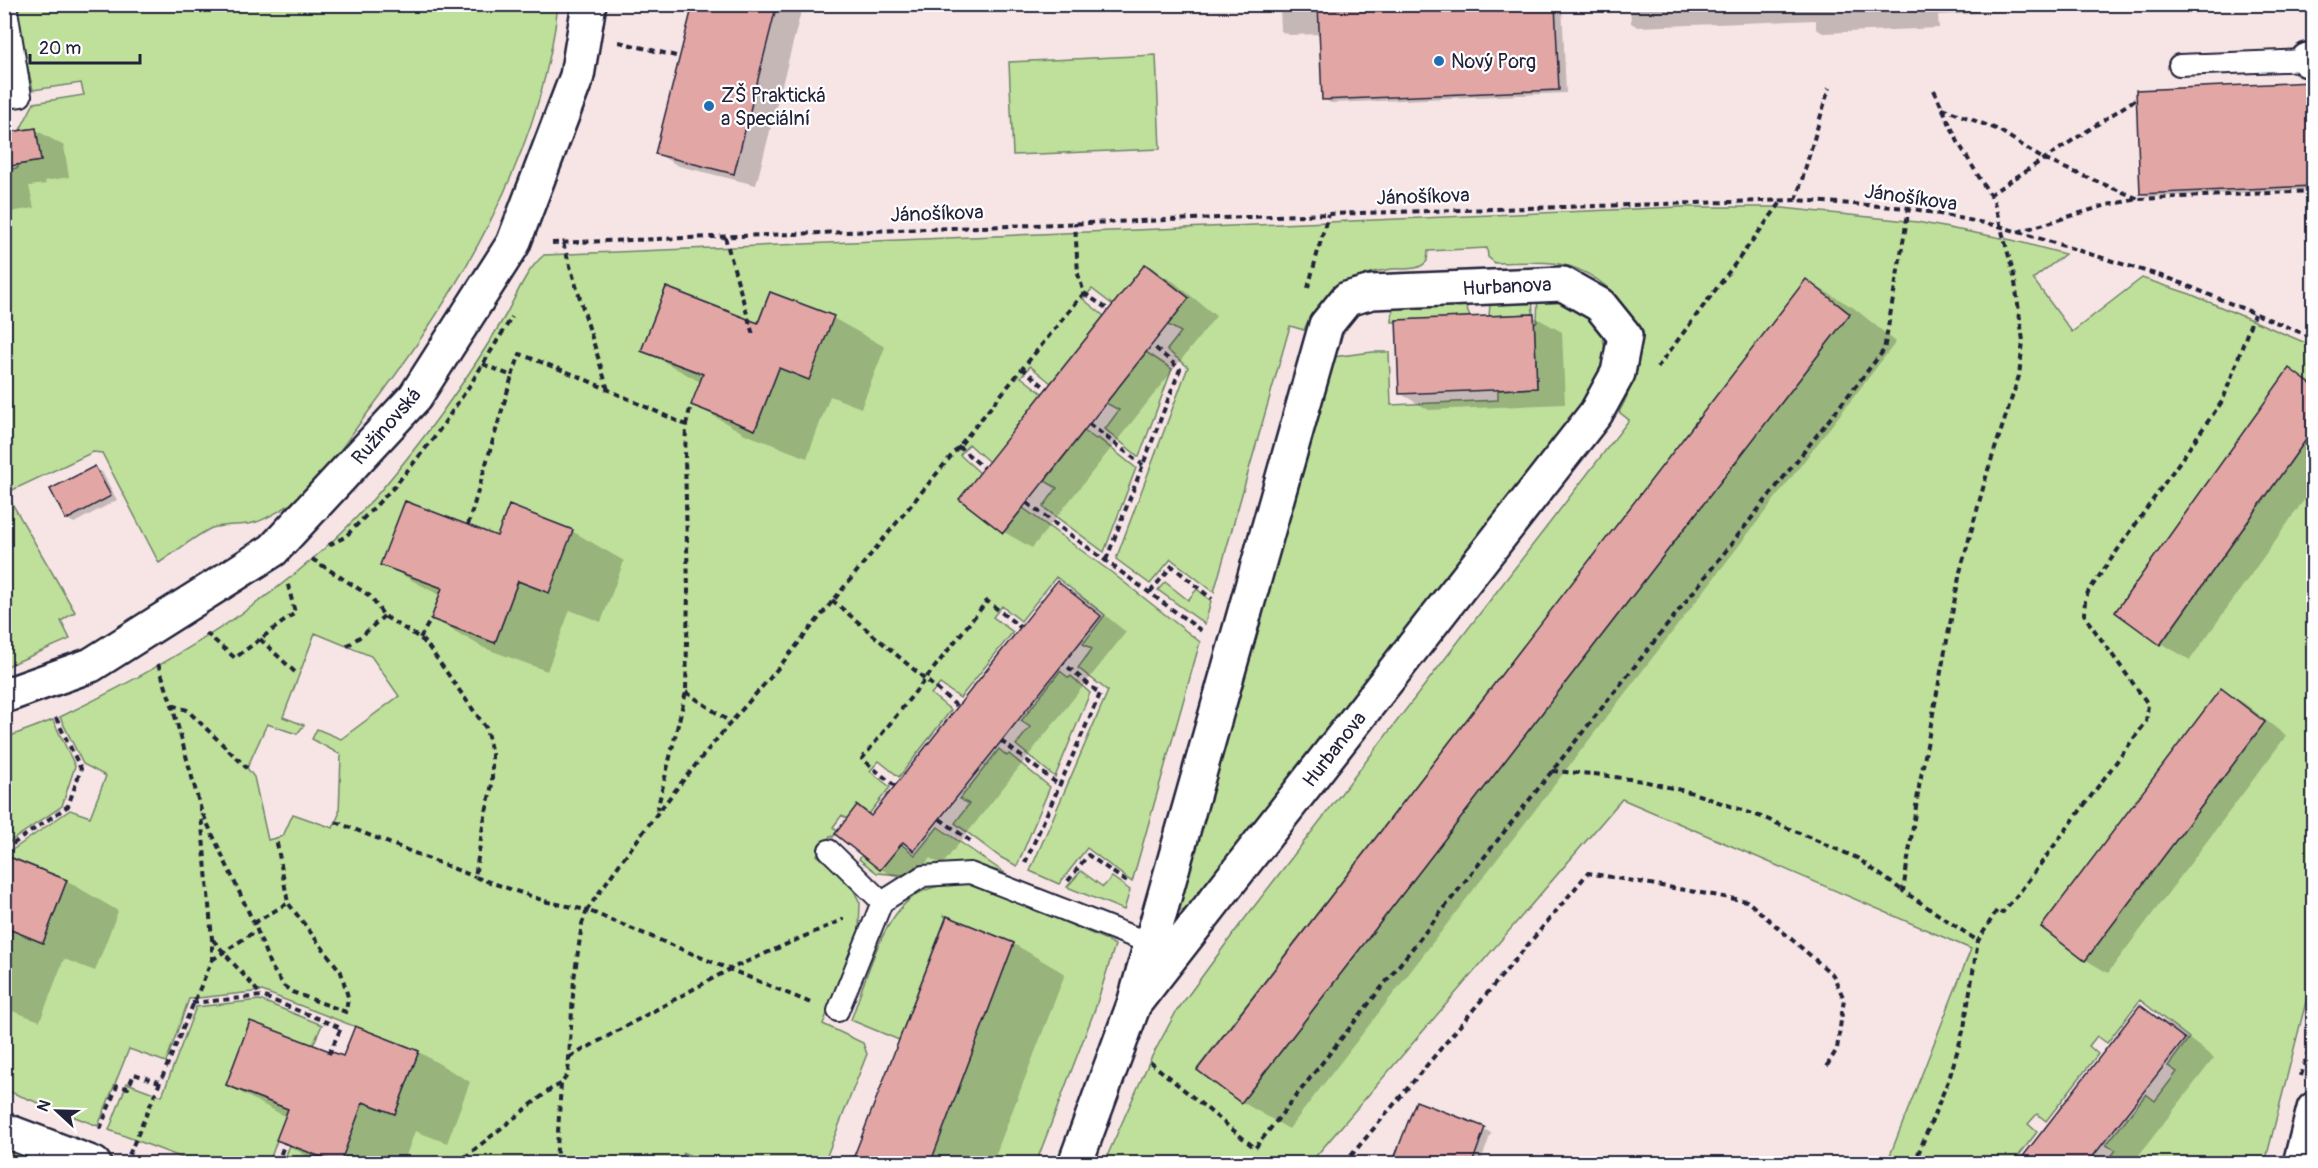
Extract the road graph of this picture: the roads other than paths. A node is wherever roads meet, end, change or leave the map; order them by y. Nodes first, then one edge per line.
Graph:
1 (6, 4) edge
2 (589, 4) edge
3 (2311, 60) edge
4 (2179, 65) dead end
5 (4, 98) edge
6 (4, 696) edge
7 (840, 852) dead end
8 (882, 902) junction
9 (1152, 944) junction
10 (1134, 1004) junction
11 (838, 1011) road end
12 (2313, 1108) edge
13 (4, 1130) edge
14 (87, 1155) edge
15 (1075, 1164) edge
16 (2300, 1164) edge

1 - 5 lane
2 - 6 street, Ružinovská
3 - 4 lane
7 - 8 lane
8 - 9 lane
8 - 11 lane
9 - 10 street, Hurbanova
9 - 10 street, Hurbanova
10 - 15 street, Hurbanova
12 - 16 street
13 - 14 street

